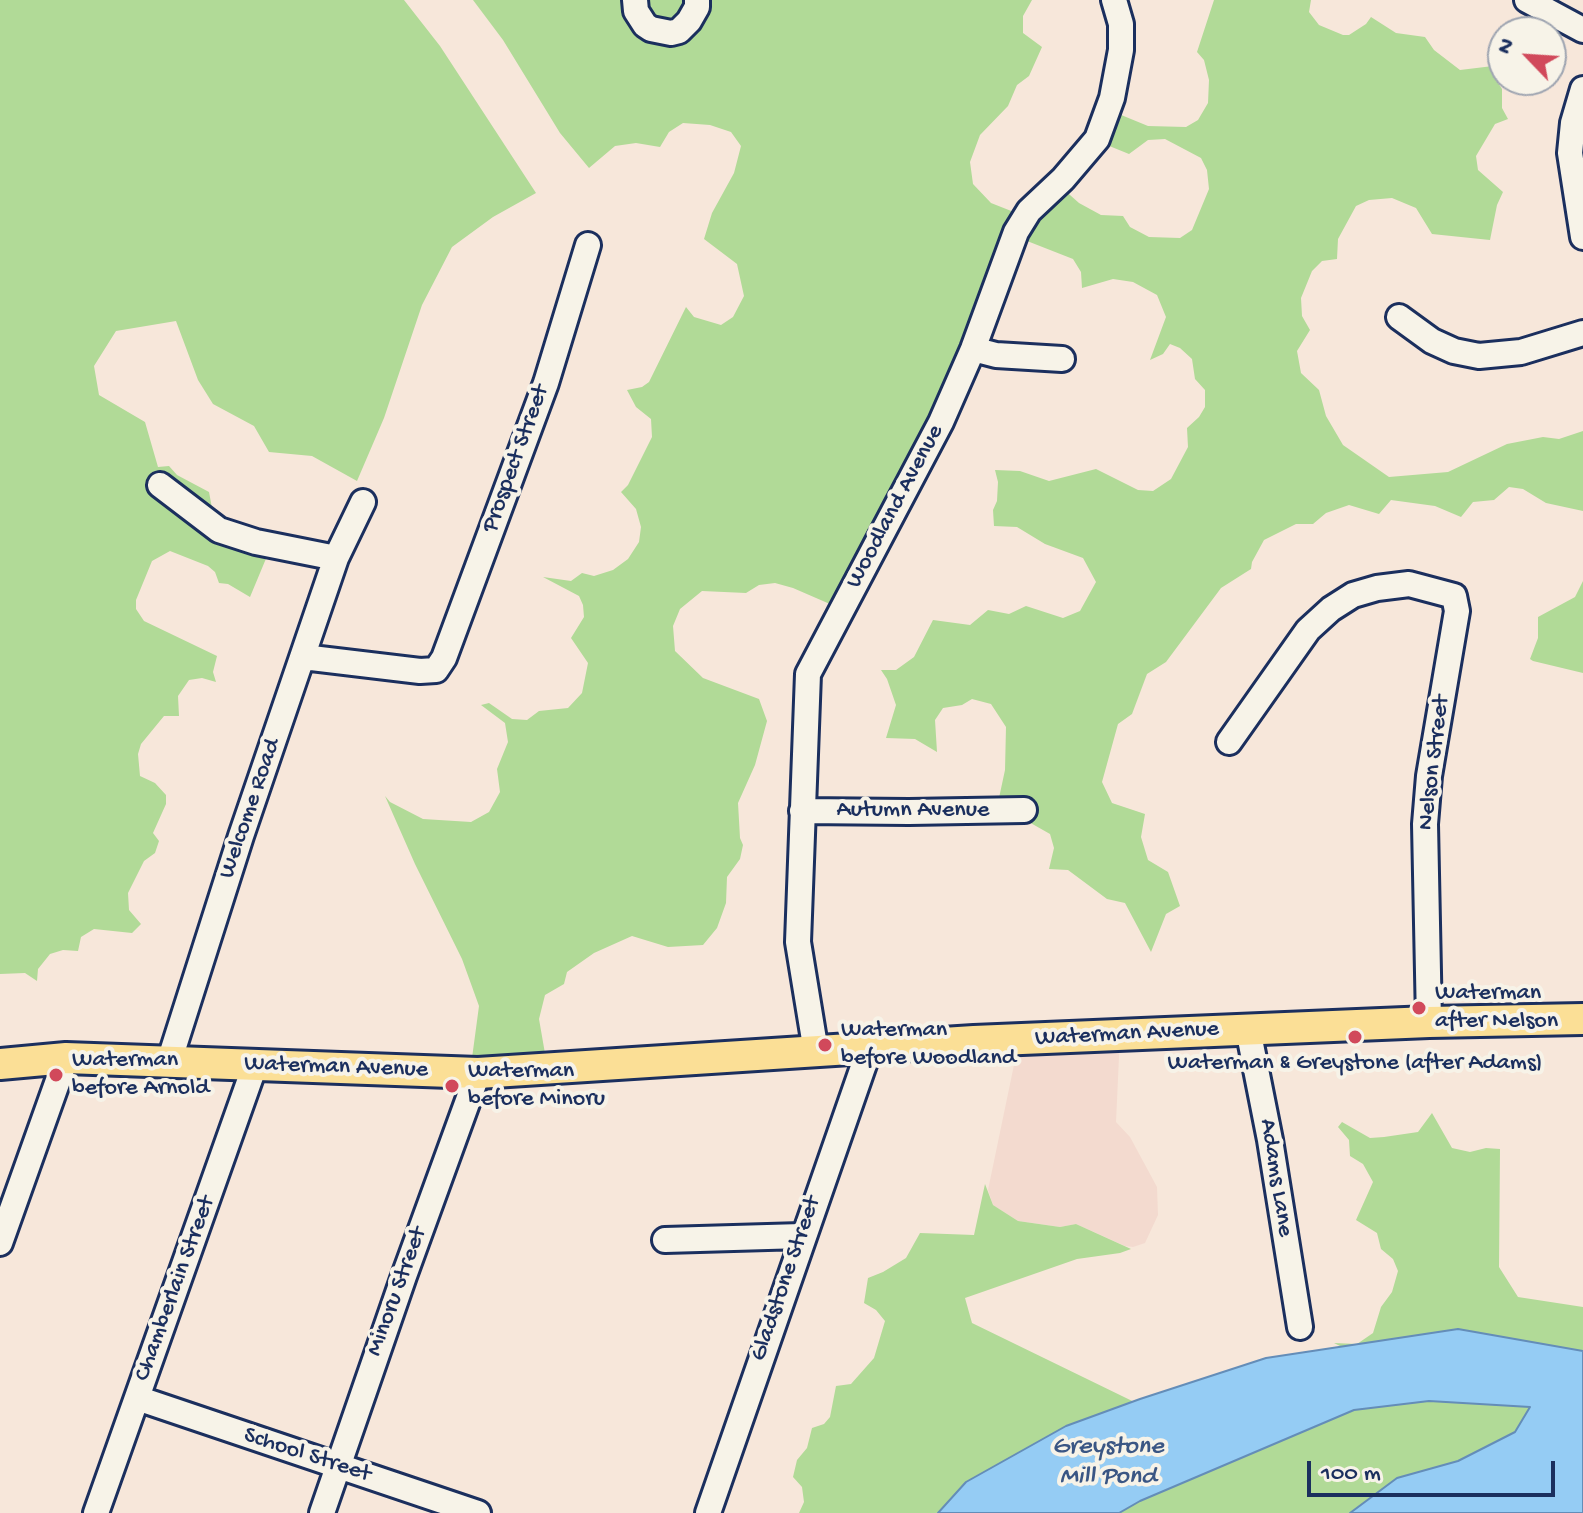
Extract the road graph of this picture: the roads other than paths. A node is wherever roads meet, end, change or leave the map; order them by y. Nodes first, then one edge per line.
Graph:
1 (635, 0) edge
2 (697, 0) edge
3 (1114, 0) edge
4 (1527, 0) edge
5 (1583, 30) edge
6 (1583, 89) edge
7 (1583, 237) edge
8 (588, 245) dead end
9 (1399, 317) dead end
10 (1583, 333) edge
11 (973, 349) junction
12 (1062, 359) dead end
13 (160, 485) dead end
14 (363, 502) dead end
15 (336, 558) junction
16 (303, 657) junction
17 (1229, 742) dead end
18 (1024, 810) dead end
19 (802, 811) junction
20 (1583, 1019) edge
21 (1429, 1022) junction
22 (1248, 1029) junction
23 (870, 1047) junction
24 (816, 1052) junction
25 (66, 1058) junction
26 (169, 1062) junction
27 (0, 1064) edge
28 (255, 1065) junction
29 (478, 1073) junction
30 (802, 1236) junction
31 (665, 1240) dead end
32 (0, 1243) edge
33 (1300, 1327) dead end
34 (137, 1398) junction
35 (340, 1466) junction
36 (96, 1513) edge
37 (322, 1513) edge
38 (478, 1513) edge
39 (708, 1513) edge

1 - 2 street
3 - 11 street, Woodland Avenue
4 - 5 street
6 - 7 street
8 - 16 street, Prospect Street
9 - 10 street
11 - 12 street
11 - 19 street, Woodland Avenue
13 - 15 street
14 - 15 street, Welcome Road
15 - 16 street, Welcome Road
16 - 26 street, Welcome Road
17 - 21 street, Nelson Street
18 - 19 street, Autumn Avenue
19 - 24 street, Woodland Avenue
20 - 21 main road, Waterman Avenue
21 - 22 main road, Waterman Avenue
22 - 23 main road, Waterman Avenue
22 - 33 street, Adams Lane
23 - 24 main road, Waterman Avenue
23 - 30 street, Gladstone Street
24 - 29 main road, Waterman Avenue
25 - 26 main road, Waterman Avenue
25 - 27 main road, Waterman Avenue
25 - 32 street
26 - 28 main road, Waterman Avenue
28 - 29 main road, Waterman Avenue
28 - 34 street, Chamberlain Street
29 - 35 street, Minoru Street
30 - 31 street
30 - 39 street, Gladstone Street
34 - 35 street, School Street
34 - 36 street, Chamberlain Street
35 - 37 street, Minoru Street
35 - 38 street, School Street

